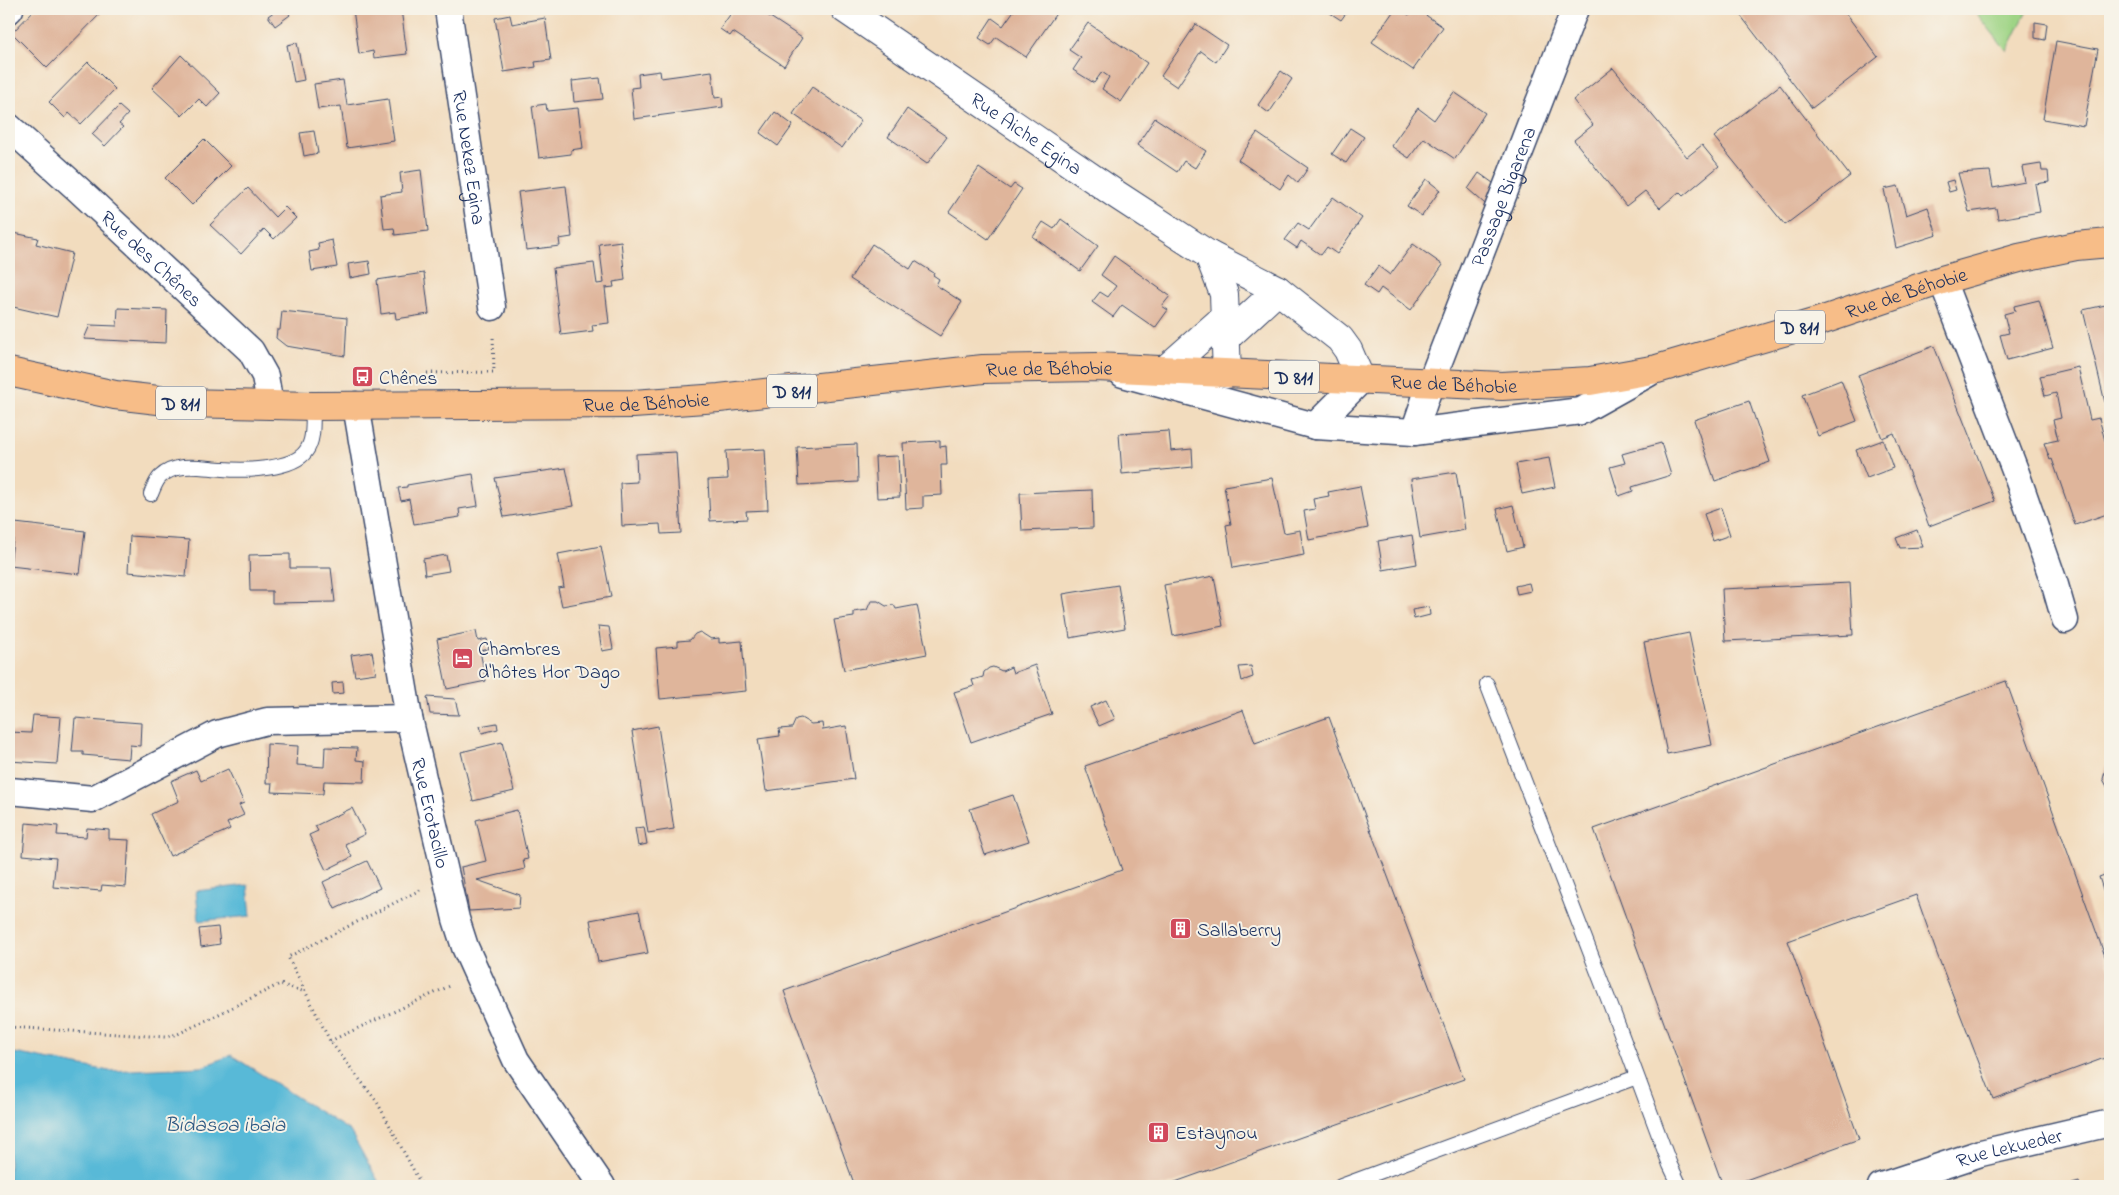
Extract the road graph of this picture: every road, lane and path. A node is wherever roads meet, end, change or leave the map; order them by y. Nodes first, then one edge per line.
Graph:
1 (448, 9) edge
2 (845, 9) edge
3 (1575, 9) edge
4 (9, 127) edge
5 (2110, 243) edge
6 (2076, 246) junction
7 (2110, 252) edge
8 (1210, 255) junction
9 (1942, 280) junction
10 (1278, 290) junction
11 (492, 307) joint
12 (1226, 327) junction
13 (1096, 367) junction
14 (1657, 369) junction
15 (1165, 370) junction
16 (9, 372) edge
17 (494, 372) dead end
18 (1226, 374) junction
19 (1362, 380) junction
20 (1432, 382) junction
21 (356, 405) junction
22 (270, 406) junction
23 (313, 406) junction
24 (1254, 410) junction
25 (1315, 426) junction
26 (1414, 432) junction
27 (151, 494) dead end
28 (2065, 620) dead end
29 (1487, 684) dead end
30 (409, 718) junction
31 (10, 792) edge
32 (446, 876) junction
33 (477, 974) junction
34 (306, 992) junction
35 (9, 1027) edge
36 (330, 1041) junction
37 (1637, 1077) junction
38 (2110, 1123) edge
39 (422, 1186) edge
40 (602, 1186) edge
41 (1341, 1186) edge
42 (1680, 1186) edge
43 (1880, 1186) edge

1 - 11 street, Rue Nekez Egina
2 - 8 street, Rue Aiche Egina
3 - 20 street, Passage Bigarena
4 - 22 street, Rue des Chênes
5 - 6 main road, Rue de Béhobie
6 - 7 main road, Rue de Béhobie / D 811
6 - 9 main road, Rue de Béhobie / D 811
8 - 10 street, Rue Aiche Egina
8 - 12 street
9 - 14 main road, Rue de Béhobie / D 811
9 - 28 street
10 - 12 street
10 - 19 street, Rue Aiche Egina
11 - 17 path
12 - 15 street
12 - 18 street
13 - 15 main road, Rue de Béhobie / D 811
13 - 21 main road, Rue de Béhobie / D 811
13 - 24 street
14 - 20 main road, Rue de Béhobie / D 811
14 - 26 street
15 - 18 main road, Rue de Béhobie / D 811
16 - 22 main road, Rue de Béhobie / D 811
18 - 19 main road, Rue de Béhobie / D 811
18 - 24 street
19 - 20 main road, Rue de Béhobie / D 811
19 - 25 street
20 - 26 street, Passage Bigarena
21 - 23 main road, Rue de Béhobie / D 811
21 - 30 street, Rue Erotacillo
22 - 23 main road, Rue de Béhobie / D 811
23 - 27 lane
24 - 25 street
25 - 26 street
29 - 37 lane
30 - 31 street
30 - 32 street, Rue Erotacillo
32 - 33 street, Rue Erotacillo
32 - 34 path
33 - 36 path
33 - 40 street, Rue Erotacillo
34 - 35 path
34 - 36 path
36 - 39 path
37 - 41 lane
37 - 42 lane
38 - 43 street, Rue Lekueder

